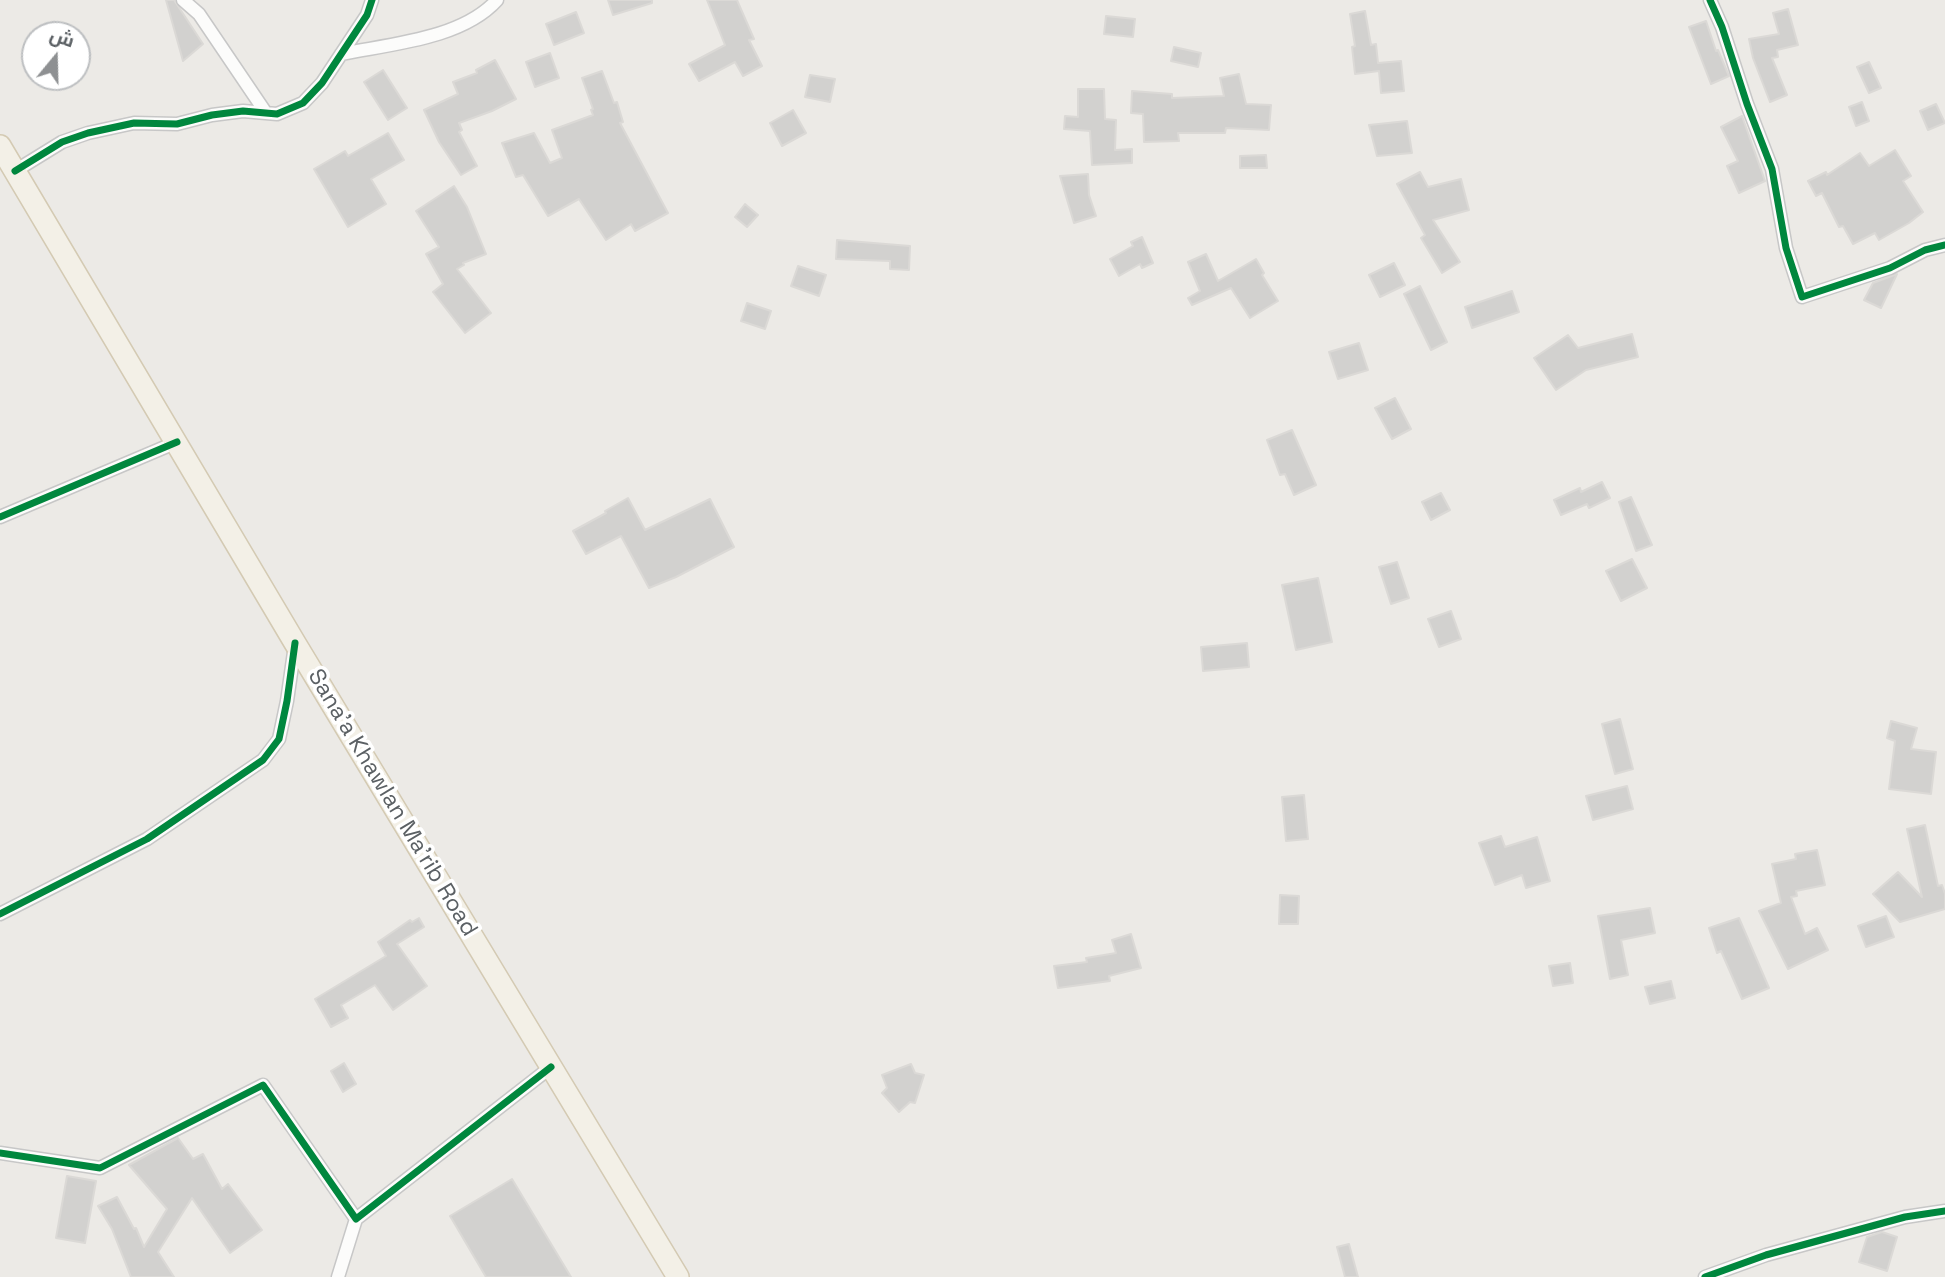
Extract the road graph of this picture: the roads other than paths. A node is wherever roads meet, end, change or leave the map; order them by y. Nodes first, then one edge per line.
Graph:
1 (183, 0) edge
2 (372, 0) edge
3 (497, 0) edge
4 (1710, 0) edge
5 (341, 54) junction
6 (266, 113) junction
7 (0, 146) edge
8 (15, 172) junction
9 (1945, 245) edge
10 (177, 442) junction
11 (0, 517) edge
12 (295, 643) junction
13 (0, 914) edge
14 (551, 1067) junction
15 (0, 1153) edge
16 (1945, 1210) edge
17 (356, 1219) junction
18 (338, 1277) edge
19 (678, 1277) edge
20 (1705, 1277) edge

1 - 6 street
2 - 5 street
3 - 5 street
4 - 9 street
5 - 6 street
6 - 8 street
7 - 8 main road, Sana'a Khawlan Ma'rib Road
8 - 10 main road, Sana'a Khawlan Ma'rib Road
10 - 11 street
10 - 12 main road, Sana'a Khawlan Ma'rib Road
12 - 13 street
12 - 14 main road, Sana'a Khawlan Ma'rib Road
14 - 17 street
14 - 19 main road, Sana'a Khawlan Ma'rib Road
15 - 17 street
16 - 20 street
17 - 18 street

